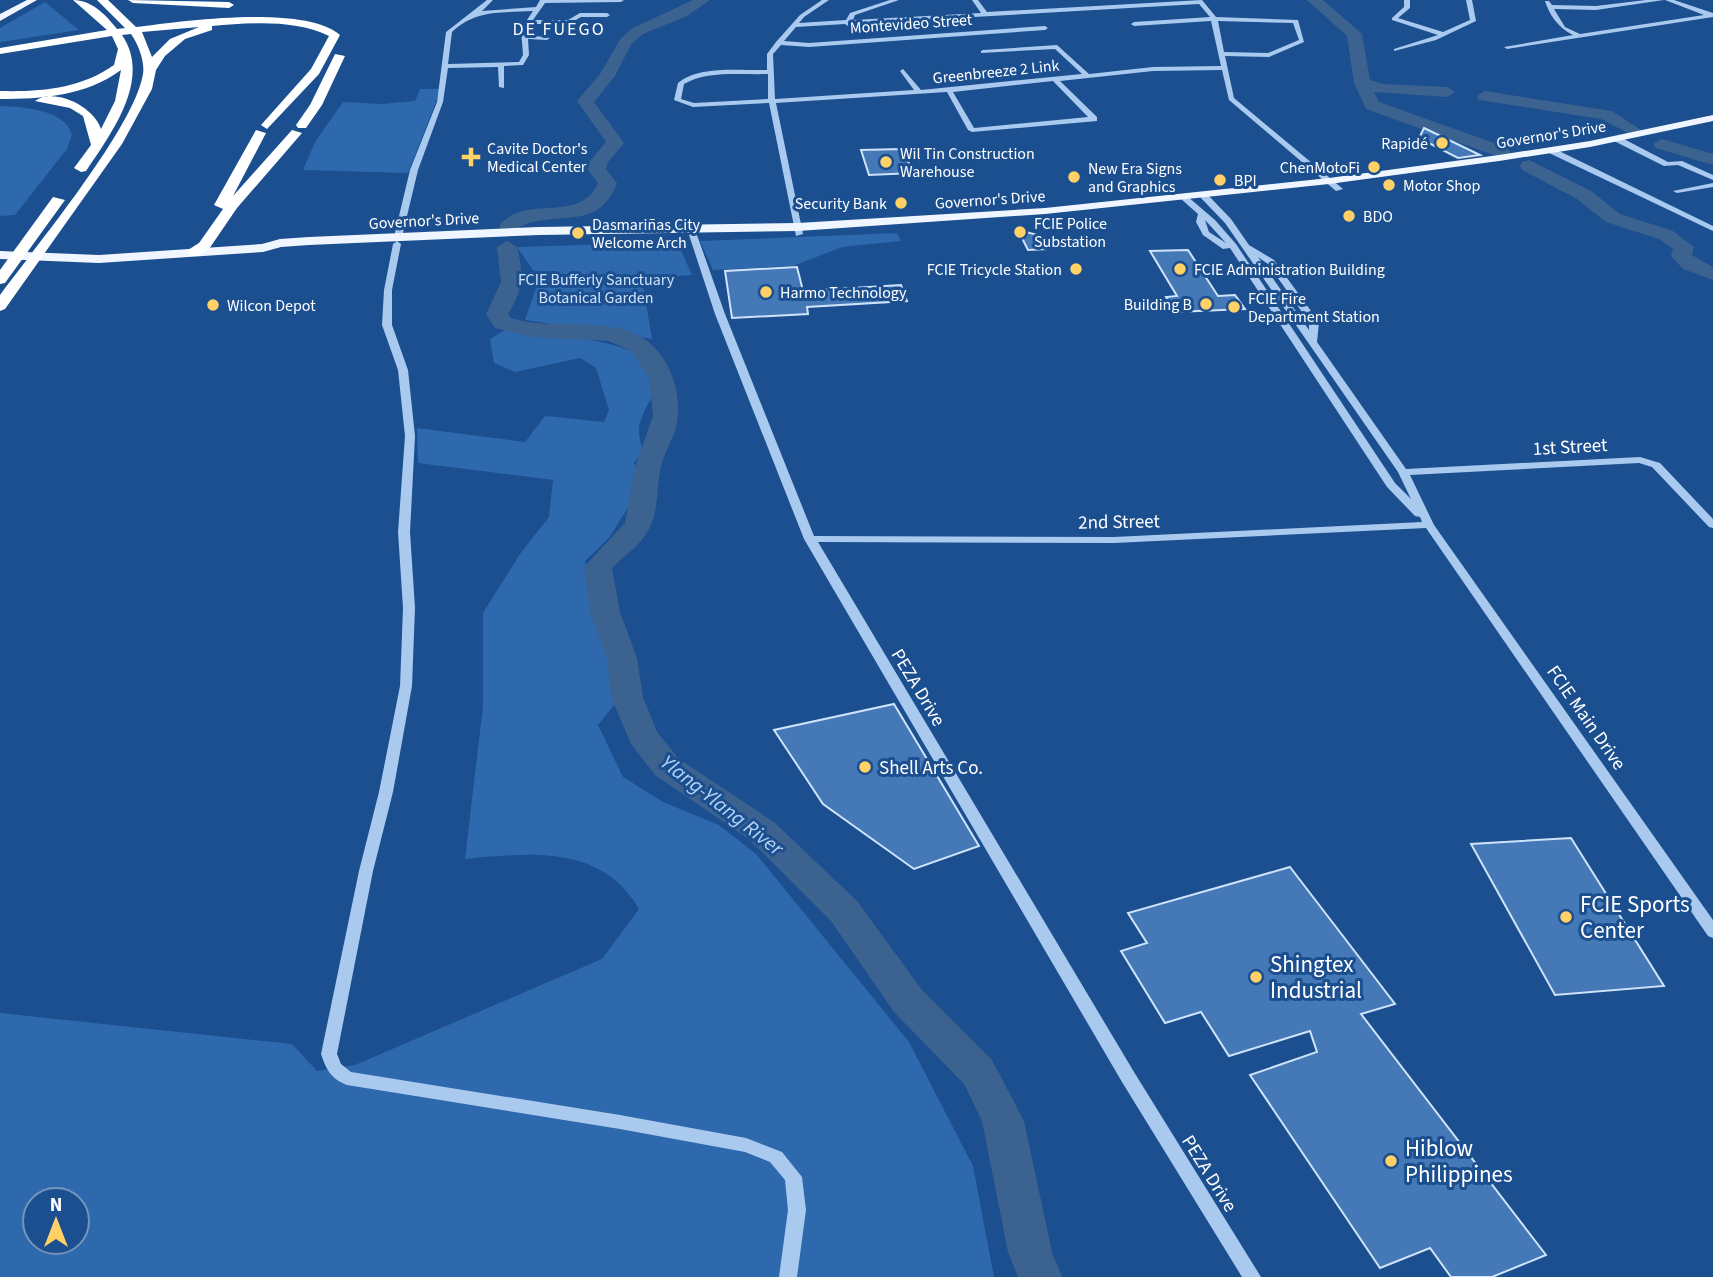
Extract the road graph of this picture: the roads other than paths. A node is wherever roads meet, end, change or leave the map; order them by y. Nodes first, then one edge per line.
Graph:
1 (22, 0) edge
2 (33, 0) edge
3 (78, 0) edge
4 (102, 0) edge
5 (134, 0) edge
6 (491, 0) edge
7 (621, 0) edge
8 (826, 0) edge
9 (896, 0) edge
10 (975, 0) edge
11 (1092, 0) edge
12 (1407, 0) edge
13 (1469, 0) edge
14 (1661, 0) edge
15 (1668, 0) edge
16 (543, 1) edge
17 (1145, 1) edge
18 (1200, 1) edge
19 (1547, 4) edge
20 (241, 5) dead end
21 (1098, 7) junction
22 (536, 9) junction
23 (0, 12) edge
24 (480, 13) junction
25 (607, 15) dead end
26 (986, 15) junction
27 (1712, 15) edge
28 (0, 18) edge
29 (1214, 19) junction
30 (528, 22) junction
31 (159, 23) junction
32 (848, 24) junction
33 (1134, 24) dead end
34 (795, 25) junction
35 (1045, 28) dead end
36 (1442, 34) junction
37 (1579, 35) junction
38 (525, 37) junction
39 (547, 38) dead end
40 (778, 43) junction
41 (124, 45) junction
42 (1507, 47) dead end
43 (330, 48) junction
44 (0, 49) edge
45 (1396, 50) dead end
46 (983, 52) dead end
47 (1221, 54) junction
48 (501, 65) junction
49 (446, 66) junction
50 (1223, 68) junction
51 (150, 70) junction
52 (902, 71) dead end
53 (771, 72) junction
54 (1087, 75) junction
55 (1055, 79) junction
56 (502, 87) dead end
57 (949, 90) junction
58 (919, 92) junction
59 (0, 97) edge
60 (772, 101) junction
61 (1713, 118) edge
62 (1713, 124) edge
63 (1621, 141) junction
64 (97, 145) junction
65 (1555, 153) junction
66 (1713, 178) edge
67 (1334, 185) junction
68 (1713, 185) edge
69 (1677, 191) dead end
70 (1208, 199) junction
71 (1187, 204) junction
72 (1713, 229) edge
73 (798, 231) junction
74 (539, 234) junction
75 (693, 235) junction
76 (397, 240) junction
77 (194, 253) junction
78 (0, 255) edge
79 (0, 280) edge
80 (0, 306) edge
81 (1403, 472) junction
82 (1429, 525) junction
83 (1713, 525) edge
84 (810, 540) junction
85 (1711, 927) edge
86 (788, 1277) edge
87 (1252, 1277) edge

1 - 23 main road
2 - 28 main road
3 - 41 highway
4 - 51 highway
5 - 20 highway
6 - 24 street
7 - 16 street
8 - 34 street
9 - 32 street
10 - 26 street
11 - 21 street
12 - 36 street
13 - 36 street
14 - 19 street
15 - 27 street
16 - 22 street
17 - 18 street
17 - 21 street
18 - 29 street
19 - 37 street
21 - 26 street
22 - 24 street
22 - 30 street
24 - 49 street
25 - 30 street
26 - 32 street
27 - 37 street
29 - 33 street
29 - 47 street
29 - 47 street
30 - 38 street
31 - 43 highway
31 - 44 highway
31 - 77 highway
32 - 34 street
34 - 40 street
35 - 40 street, Montevideo Street
36 - 45 street
37 - 42 street
38 - 39 street
38 - 48 street
40 - 53 street
41 - 59 highway
41 - 64 highway
43 - 51 highway
43 - 77 highway
46 - 54 street
47 - 50 street
48 - 49 street
48 - 56 street
49 - 76 street
50 - 54 street, Greenbreeze 2 Link
50 - 67 street
51 - 80 highway
52 - 58 street
53 - 60 street
53 - 60 street, Greenbreeze 2 Link
54 - 55 street, Greenbreeze 2 Link
55 - 57 street, Greenbreeze 2 Link
55 - 57 street
57 - 58 street, Greenbreeze 2 Link
58 - 60 street, Greenbreeze 2 Link
59 - 64 highway
60 - 73 street
61 - 63 main road, Governor's Drive
62 - 63 main road, Governor's Drive
63 - 65 main road, Governor's Drive
63 - 66 street
64 - 79 highway
65 - 67 main road, Governor's Drive
65 - 72 street
67 - 70 main road, Governor's Drive
68 - 69 street
70 - 71 main road, Governor's Drive
70 - 81 street, FCIE Main Drive
71 - 73 main road, Governor's Drive
71 - 82 street, FCIE Main Drive
73 - 74 main road, Governor's Drive
73 - 75 main road, Governor's Drive
74 - 75 main road, Governor's Drive
74 - 76 main road, Governor's Drive
75 - 84 street, PEZA Drive
76 - 77 main road, Governor's Drive
76 - 86 street
77 - 78 main road, Governor's Drive
81 - 82 street, FCIE Main Drive
81 - 83 street, 1st Street
82 - 84 street, 2nd Street
82 - 85 street, FCIE Main Drive
84 - 87 street, PEZA Drive

